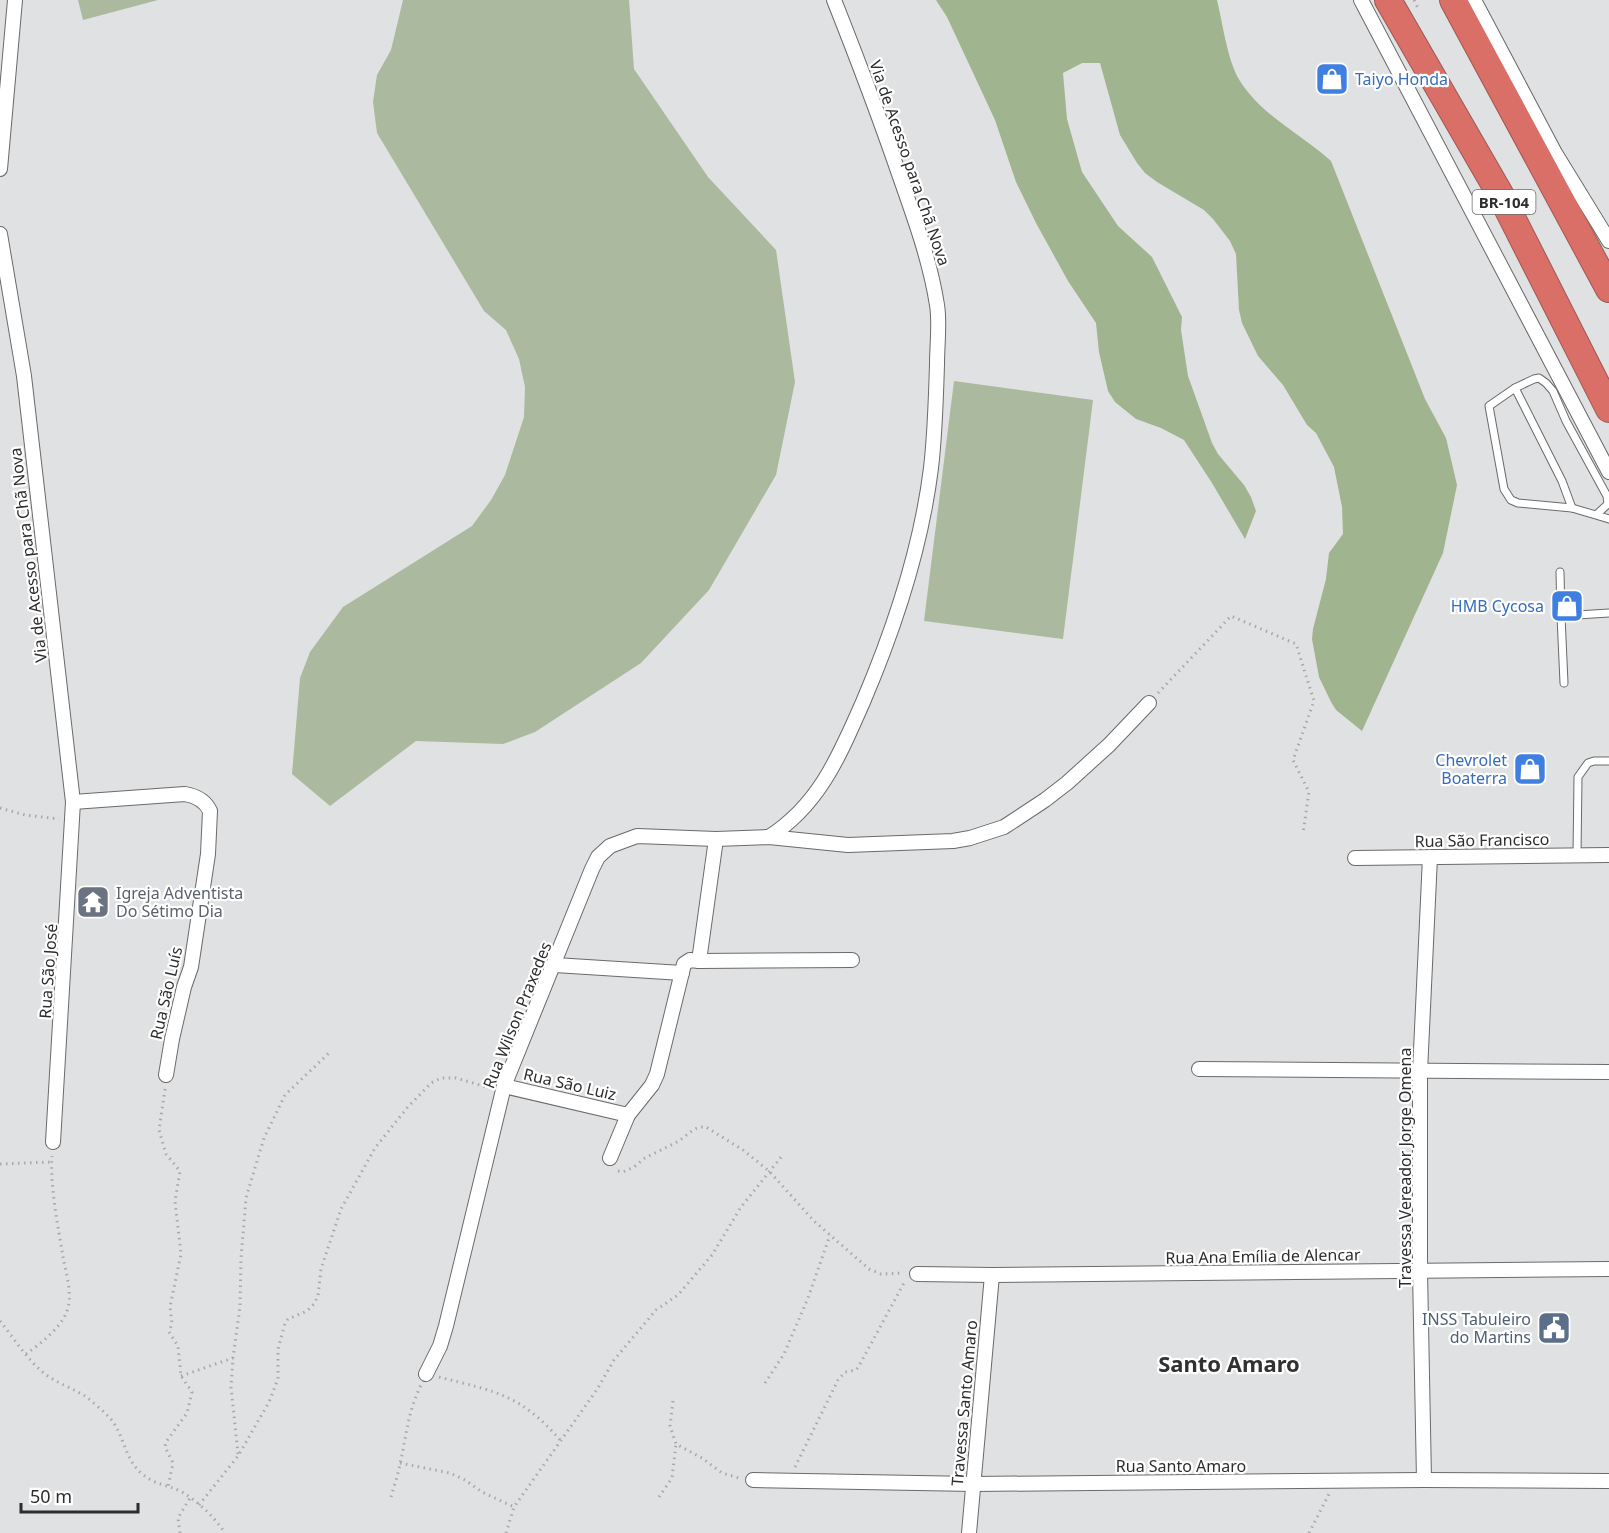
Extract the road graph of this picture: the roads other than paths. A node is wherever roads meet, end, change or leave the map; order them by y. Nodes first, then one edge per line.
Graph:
1 (15, 0) edge
2 (834, 0) edge
3 (1361, 0) edge
4 (1388, 0) edge
5 (1454, 0) edge
6 (1474, 0) edge
7 (1552, 164) junction
8 (0, 169) edge
9 (0, 234) edge
10 (1609, 241) edge
11 (1609, 289) edge
12 (1515, 388) junction
13 (1609, 409) edge
14 (1609, 472) edge
15 (1572, 508) junction
16 (1596, 515) junction
17 (1609, 519) edge
18 (1560, 572) dead end
19 (1609, 613) edge
20 (1562, 616) junction
21 (1564, 683) dead end
22 (1149, 703) road end
23 (1609, 761) edge
24 (73, 802) junction
25 (769, 837) junction
26 (716, 839) junction
27 (1576, 855) junction
28 (1609, 855) edge
29 (1430, 857) junction
30 (1355, 858) dead end
31 (852, 960) dead end
32 (699, 961) junction
33 (555, 964) junction
34 (682, 973) junction
35 (1199, 1070) dead end
36 (1420, 1072) junction
37 (1609, 1072) edge
38 (166, 1075) road end
39 (504, 1089) junction
40 (628, 1115) junction
41 (53, 1142) road end
42 (610, 1158) road end
43 (1609, 1269) edge
44 (1420, 1271) junction
45 (917, 1274) dead end
46 (992, 1275) junction
47 (426, 1374) road end
48 (753, 1480) road end
49 (1424, 1480) junction
50 (1609, 1481) edge
51 (974, 1484) junction
52 (969, 1533) edge

1 - 8 street
2 - 25 street, Via de Acesso para Chã Nova
3 - 14 street
4 - 13 highway, BR-104
5 - 7 highway, BR-104
6 - 7 street
7 - 10 street
7 - 11 highway, BR-104
9 - 24 street, Via de Acesso para Chã Nova
12 - 15 lane
12 - 15 lane
12 - 16 lane
15 - 16 lane
16 - 17 lane
18 - 20 lane
19 - 20 lane
20 - 21 lane
22 - 25 street, Rua Wilson Praxedes
23 - 27 lane
24 - 38 street, Rua São Luís
24 - 41 street, Rua São José
25 - 26 street, Rua Wilson Praxedes
26 - 32 street
26 - 33 street, Rua Wilson Praxedes
27 - 28 street, Rua São Francisco
27 - 29 street, Rua São Francisco
29 - 30 street, Rua São Francisco
29 - 36 street, Travessa Vereador Jorge Omena
31 - 32 street
32 - 34 street
33 - 34 street
33 - 39 street, Rua Wilson Praxedes
34 - 40 street
35 - 36 street
36 - 37 street
36 - 44 street, Travessa Vereador Jorge Omena
39 - 40 street, Rua São Luiz
39 - 47 street, Rua Wilson Praxedes
40 - 42 street
43 - 44 street, Rua Ana Emília de Alencar
44 - 46 street, Rua Ana Emília de Alencar
44 - 49 street, Travessa Vereador Jorge Omena
45 - 46 street, Rua Ana Emília de Alencar
46 - 51 street, Travessa Santo Amaro
48 - 51 street, Rua Santo Amaro
49 - 50 street, Rua Santo Amaro
49 - 51 street, Rua Santo Amaro
51 - 52 street, Travessa Santo Amaro

